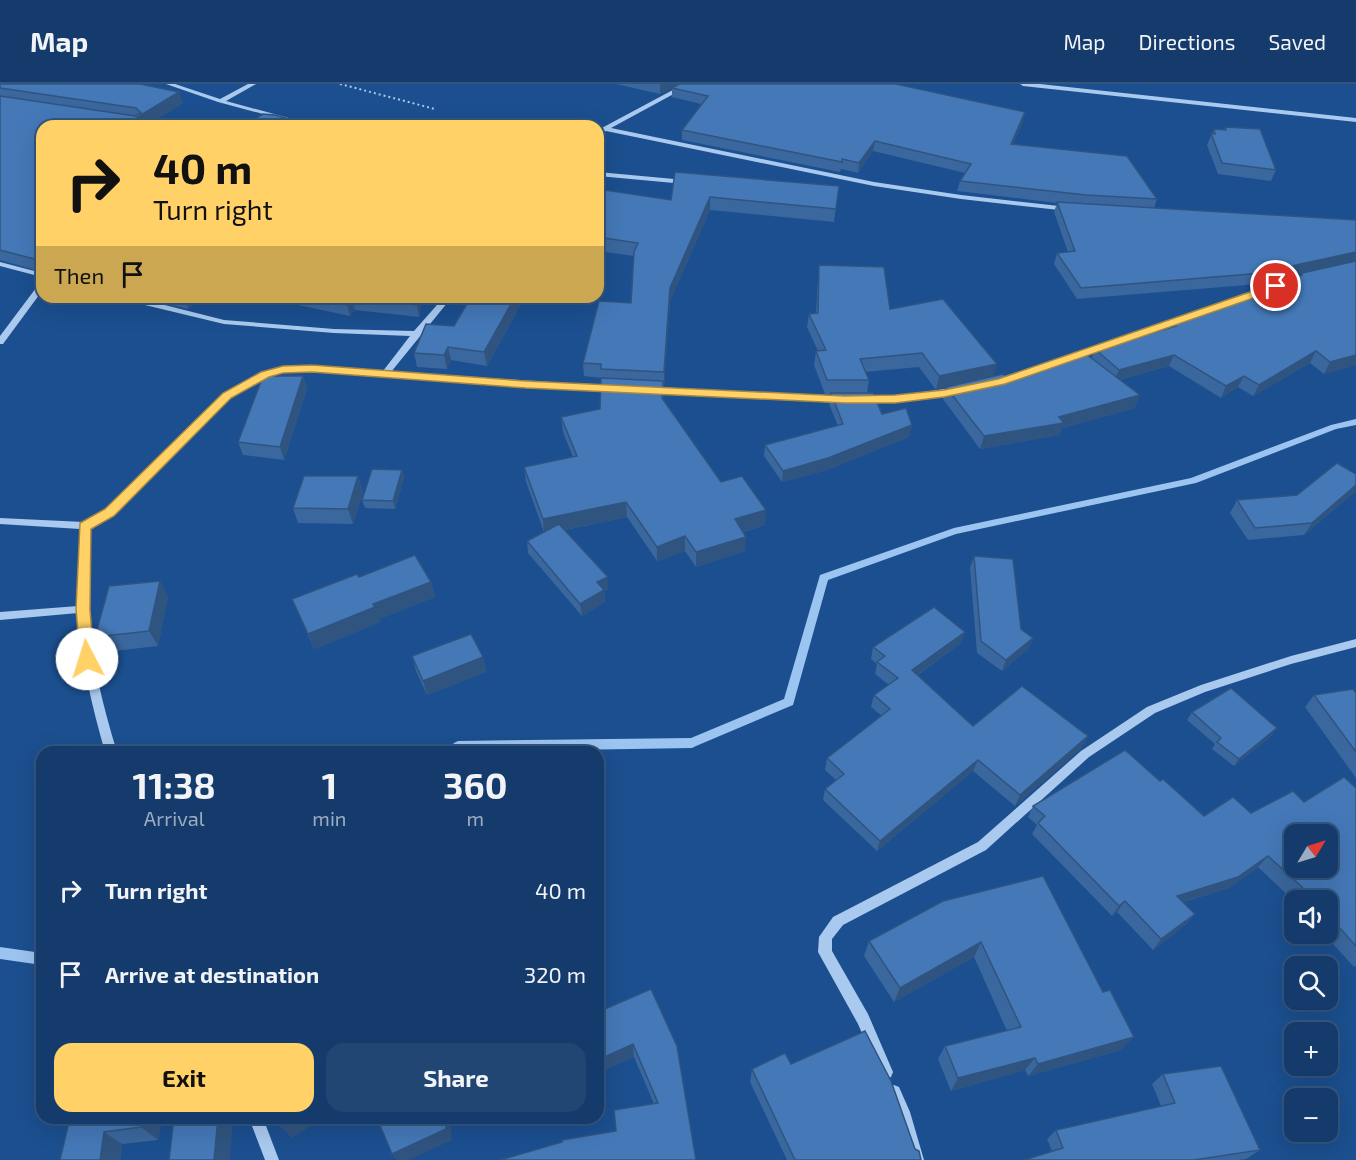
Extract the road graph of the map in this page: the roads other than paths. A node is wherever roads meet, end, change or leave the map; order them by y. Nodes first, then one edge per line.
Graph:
1 (169, 84) edge
2 (253, 84) edge
3 (689, 84) edge
4 (1023, 84) edge
5 (220, 101) junction
6 (292, 120) edge
7 (1356, 120) edge
8 (604, 130) edge
9 (604, 131) edge
10 (604, 175) edge
11 (690, 182) edge
12 (1072, 210) edge
13 (0, 264) edge
14 (36, 273) edge
15 (36, 294) edge
16 (147, 303) edge
17 (443, 303) edge
18 (1191, 316) edge
19 (416, 334) junction
20 (0, 342) edge
21 (1046, 366) edge
22 (385, 374) junction
23 (620, 389) edge
24 (966, 389) edge
25 (644, 390) edge
26 (0, 521) edge
27 (85, 526) junction
28 (83, 609) junction
29 (0, 616) edge
30 (1356, 643) edge
31 (109, 746) edge
32 (257, 1124) edge
33 (272, 1160) edge
34 (917, 1160) edge

1 - 5 street
2 - 5 street
3 - 8 street
4 - 7 street
5 - 6 street
9 - 12 street
10 - 11 street
13 - 14 street
15 - 20 street
16 - 19 street
17 - 19 street
18 - 21 street
19 - 22 street
22 - 23 street
22 - 27 street
24 - 25 street
26 - 27 street
27 - 28 street
28 - 29 street
28 - 31 street
30 - 34 street
32 - 33 street

